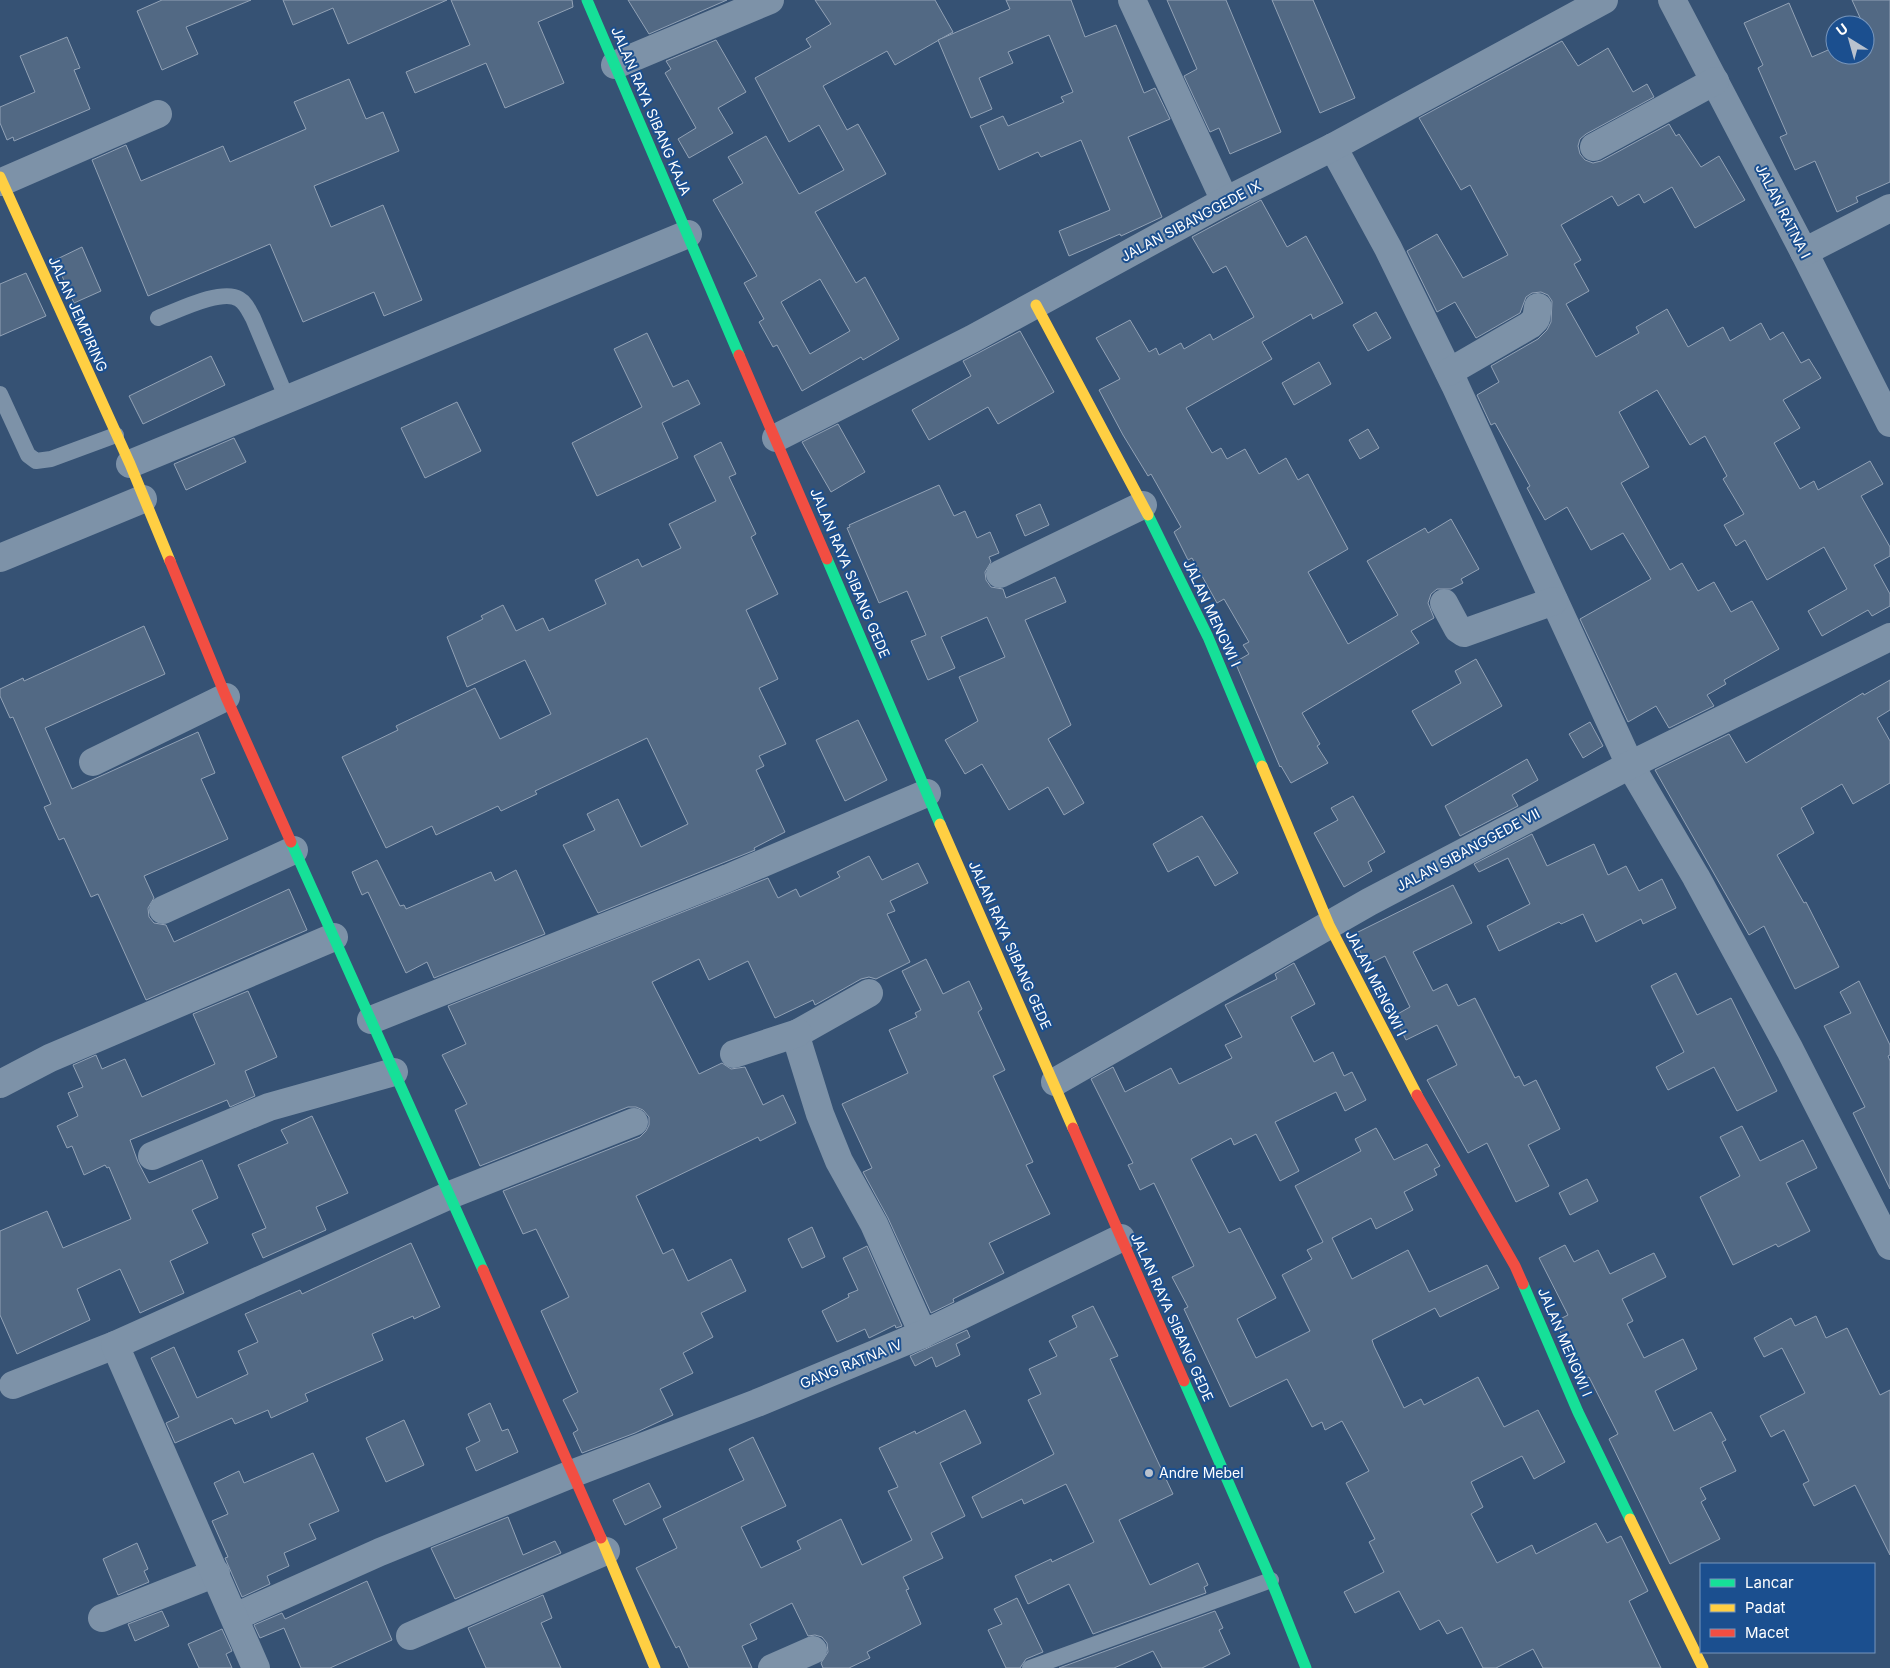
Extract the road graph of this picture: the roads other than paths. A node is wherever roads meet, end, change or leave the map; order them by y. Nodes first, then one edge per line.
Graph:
1 (586, 0) edge
2 (770, 0) edge
3 (1132, 0) edge
4 (1604, 0) edge
5 (1672, 0) edge
6 (614, 65) junction
7 (1715, 81) junction
8 (158, 114) dead end
9 (1333, 147) junction
10 (1594, 147) dead end
11 (1, 180) edge
12 (1225, 201) junction
13 (1890, 208) edge
14 (688, 234) junction
15 (1804, 252) junction
16 (1036, 304) junction
17 (1538, 307) dead end
18 (158, 318) dead end
19 (1449, 372) junction
20 (0, 394) edge
21 (287, 399) junction
22 (1890, 424) edge
23 (116, 435) junction
24 (776, 438) junction
25 (130, 464) junction
26 (144, 499) junction
27 (1143, 505) junction
28 (0, 558) edge
29 (1000, 574) dead end
30 (1554, 602) junction
31 (1444, 604) dead end
32 (1890, 637) edge
33 (226, 697) junction
34 (93, 762) dead end
35 (1630, 765) junction
36 (926, 793) junction
37 (294, 850) junction
38 (163, 910) dead end
39 (1329, 925) junction
40 (334, 937) junction
41 (869, 993) dead end
42 (371, 1020) junction
43 (798, 1033) junction
44 (734, 1054) dead end
45 (394, 1072) junction
46 (1054, 1082) junction
47 (0, 1084) edge
48 (634, 1122) dead end
49 (152, 1156) dead end
50 (450, 1195) junction
51 (1121, 1238) junction
52 (1890, 1246) edge
53 (923, 1334) junction
54 (115, 1345) junction
55 (13, 1385) dead end
56 (574, 1473) junction
57 (606, 1551) junction
58 (216, 1573) junction
59 (1271, 1580) junction
60 (235, 1617) junction
61 (102, 1618) dead end
62 (410, 1636) dead end
63 (813, 1650) dead end
64 (256, 1668) edge
65 (655, 1668) edge
66 (772, 1668) edge
67 (1030, 1668) edge
68 (1306, 1668) edge
69 (1703, 1668) edge

1 - 6 street, JALAN RAYA SIBANG KAJA
2 - 6 street
3 - 12 street
4 - 9 street, JALAN SIBANGGEDE IX
5 - 7 street, JALAN RATNA I
6 - 14 street, JALAN RAYA SIBANG KAJA
7 - 10 street
7 - 15 street, JALAN RATNA I
8 - 11 street
9 - 12 street, JALAN SIBANGGEDE IX
9 - 19 street
11 - 23 street, JALAN JEMPIRING
12 - 16 street, JALAN SIBANGGEDE IX
13 - 15 street
14 - 21 street
14 - 24 street, JALAN RAYA SIBANG GEDE
15 - 22 street, JALAN RATNA I
16 - 24 street, JALAN SIBANGGEDE IX
16 - 27 street, JALAN MENGWI I
17 - 19 street
18 - 21 lane
19 - 30 street
20 - 23 lane
21 - 25 street
23 - 25 street, JALAN JEMPIRING
24 - 36 street, JALAN RAYA SIBANG GEDE
25 - 26 street, JALAN JEMPIRING
26 - 28 street
26 - 33 street, JALAN JEMPIRING
27 - 29 street
27 - 39 street, JALAN MENGWI I
30 - 31 street
30 - 35 street
32 - 35 street, JALAN SIBANGGEDE VII
33 - 34 street
33 - 37 street, JALAN JEMPIRING
35 - 39 street, JALAN SIBANGGEDE VII
35 - 52 street
36 - 42 street
36 - 46 street, JALAN RAYA SIBANG GEDE
37 - 38 street
37 - 40 street, JALAN JEMPIRING
39 - 46 street, JALAN SIBANGGEDE VII
39 - 69 street, JALAN MENGWI I
40 - 42 street, JALAN JEMPIRING
40 - 47 street
41 - 43 street
42 - 45 street, JALAN JEMPIRING
43 - 44 street
43 - 53 street
45 - 49 street
45 - 50 street, JALAN JEMPIRING
46 - 51 street, JALAN RAYA SIBANG GEDE
48 - 50 street
50 - 54 street
50 - 56 street, JALAN JEMPIRING
51 - 53 street, GANG RATNA IV
51 - 59 street, JALAN RAYA SIBANG GEDE
53 - 56 street, GANG RATNA IV
54 - 55 street
54 - 58 street
56 - 57 street, JALAN JEMPIRING
56 - 60 street, GANG RATNA IV
57 - 62 street
57 - 65 street, JALAN JEMPIRING
58 - 60 street
58 - 61 street
59 - 67 lane
59 - 68 street, JALAN RAYA SIBANG GEDE
60 - 64 street
63 - 66 street

